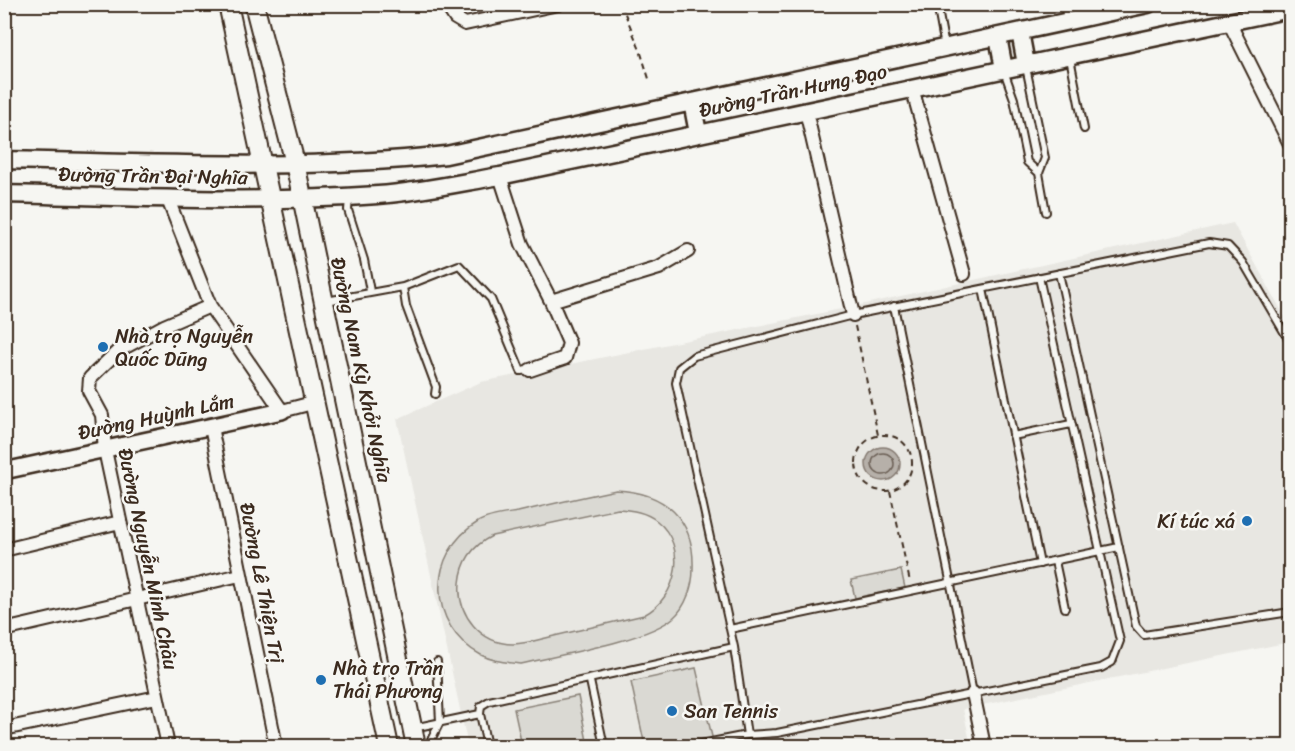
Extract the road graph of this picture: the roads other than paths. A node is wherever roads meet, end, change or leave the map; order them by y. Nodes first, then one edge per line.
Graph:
1 (228, 4) edge
2 (254, 4) edge
3 (446, 4) edge
4 (558, 4) edge
5 (937, 4) edge
6 (1064, 4) edge
7 (1148, 4) edge
8 (1290, 9) edge
9 (1068, 21) junction
10 (1229, 22) junction
11 (1020, 32) junction
12 (998, 37) junction
13 (945, 48) junction
14 (1069, 55) junction
15 (1026, 64) junction
16 (1004, 69) junction
17 (912, 88) junction
18 (692, 102) junction
19 (806, 111) junction
20 (1084, 129) dead end
21 (698, 133) junction
22 (1290, 144) edge
23 (4, 160) edge
24 (295, 163) junction
25 (264, 164) junction
26 (1039, 173) junction
27 (500, 176) junction
28 (4, 194) edge
29 (349, 196) junction
30 (168, 197) junction
31 (272, 198) junction
32 (302, 198) junction
33 (1046, 212) dead end
34 (688, 251) dead end
35 (964, 273) dead end
36 (1059, 273) junction
37 (1039, 277) junction
38 (403, 287) junction
39 (983, 290) junction
40 (370, 291) junction
41 (323, 301) junction
42 (551, 301) junction
43 (210, 306) junction
44 (894, 306) junction
45 (853, 315) junction
46 (1290, 342) edge
47 (530, 370) joint
48 (435, 394) dead end
49 (316, 402) junction
50 (282, 411) junction
51 (1071, 424) junction
52 (211, 428) junction
53 (1013, 436) junction
54 (105, 450) junction
55 (4, 471) edge
56 (120, 522) junction
57 (1119, 547) junction
58 (4, 550) edge
59 (1099, 552) junction
60 (1055, 561) junction
61 (1040, 564) junction
62 (240, 575) junction
63 (951, 583) junction
64 (136, 599) junction
65 (1065, 608) dead end
66 (1290, 612) edge
67 (730, 629) junction
68 (4, 630) edge
69 (734, 647) junction
70 (437, 662) dead end
71 (590, 681) junction
72 (973, 693) junction
73 (157, 697) junction
74 (480, 714) junction
75 (440, 723) junction
76 (412, 728) junction
77 (4, 729) edge
78 (747, 735) junction
79 (168, 747) edge
80 (276, 747) edge
81 (389, 747) edge
82 (416, 747) edge
83 (428, 747) edge
84 (487, 747) edge
85 (604, 747) edge
86 (691, 747) edge
87 (984, 747) edge

1 - 25 main road
2 - 24 main road, Đường Nam Kỳ Khởi Nghĩa
3 - 4 street
5 - 13 lane
6 - 9 lane
7 - 9 main road, Đường Trần Hưng Đạo
8 - 10 main road, Đường Trần Hưng Đạo
9 - 11 main road, Đường Trần Hưng Đạo
10 - 14 main road, Đường Trần Hưng Đạo
10 - 22 street
11 - 12 main road, Đường Trần Hưng Đạo
11 - 15 main road
12 - 13 main road, Đường Trần Hưng Đạo
12 - 16 main road
13 - 18 main road, Đường Trần Hưng Đạo
14 - 15 main road, Đường Trần Hưng Đạo
14 - 20 lane
15 - 16 main road, Đường Trần Hưng Đạo
15 - 26 lane
16 - 17 main road, Đường Trần Hưng Đạo
16 - 26 lane
17 - 19 main road, Đường Trần Hưng Đạo
17 - 35 street
18 - 21 main road
18 - 24 main road, Đường Trần Hưng Đạo
19 - 21 main road, Đường Trần Hưng Đạo
19 - 45 street
21 - 27 main road, Đường Trần Hưng Đạo
23 - 25 main road, Đường Trần Đại Nghĩa
24 - 25 main road, Đường Trần Hưng Đạo
24 - 32 main road, Đường Nam Kỳ Khởi Nghĩa
25 - 31 main road
26 - 33 lane
27 - 29 main road, Đường Trần Hưng Đạo
27 - 42 street
28 - 30 main road, Đường Trần Đại Nghĩa
29 - 32 main road, Đường Trần Hưng Đạo
29 - 40 lane
30 - 31 main road, Đường Trần Đại Nghĩa
30 - 43 street
31 - 32 main road, Đường Trần Đại Nghĩa
31 - 49 main road
32 - 41 main road, Đường Nam Kỳ Khởi Nghĩa
34 - 42 street
36 - 37 lane
36 - 46 lane
36 - 57 lane
37 - 39 lane
37 - 51 lane
38 - 40 lane
38 - 47 lane
38 - 48 lane
39 - 44 lane
39 - 53 lane
40 - 41 lane
41 - 76 main road, Đường Nam Kỳ Khởi Nghĩa
42 - 47 street
43 - 50 street
43 - 54 street, Đường Nguyễn Minh Châu
44 - 45 lane
44 - 63 lane
45 - 67 lane
49 - 50 street, Đường Huỳnh Lắm
49 - 81 main road
50 - 52 street, Đường Huỳnh Lắm
51 - 53 lane
51 - 59 lane
52 - 54 street, Đường Huỳnh Lắm
52 - 62 street, Đường Lê Thiện Trị
53 - 61 lane
54 - 55 street, Đường Huỳnh Lắm
54 - 56 street, Đường Nguyễn Minh Châu
56 - 58 street
56 - 64 street, Đường Nguyễn Minh Châu
57 - 59 lane
57 - 66 lane
59 - 60 lane
59 - 72 lane
60 - 61 lane
60 - 65 lane
61 - 63 lane
62 - 64 street
62 - 80 street, Đường Lê Thiện Trị
63 - 67 lane
63 - 72 lane
64 - 68 street
64 - 73 street, Đường Nguyễn Minh Châu
67 - 69 lane
69 - 71 lane
69 - 78 lane
70 - 75 lane
71 - 74 lane
71 - 85 lane
72 - 78 lane
72 - 87 street
73 - 77 street
73 - 79 street, Đường Nguyễn Minh Châu
74 - 75 lane
74 - 84 lane
75 - 76 lane
75 - 83 lane
76 - 82 main road, Đường Nam Kỳ Khởi Nghĩa
78 - 86 lane

